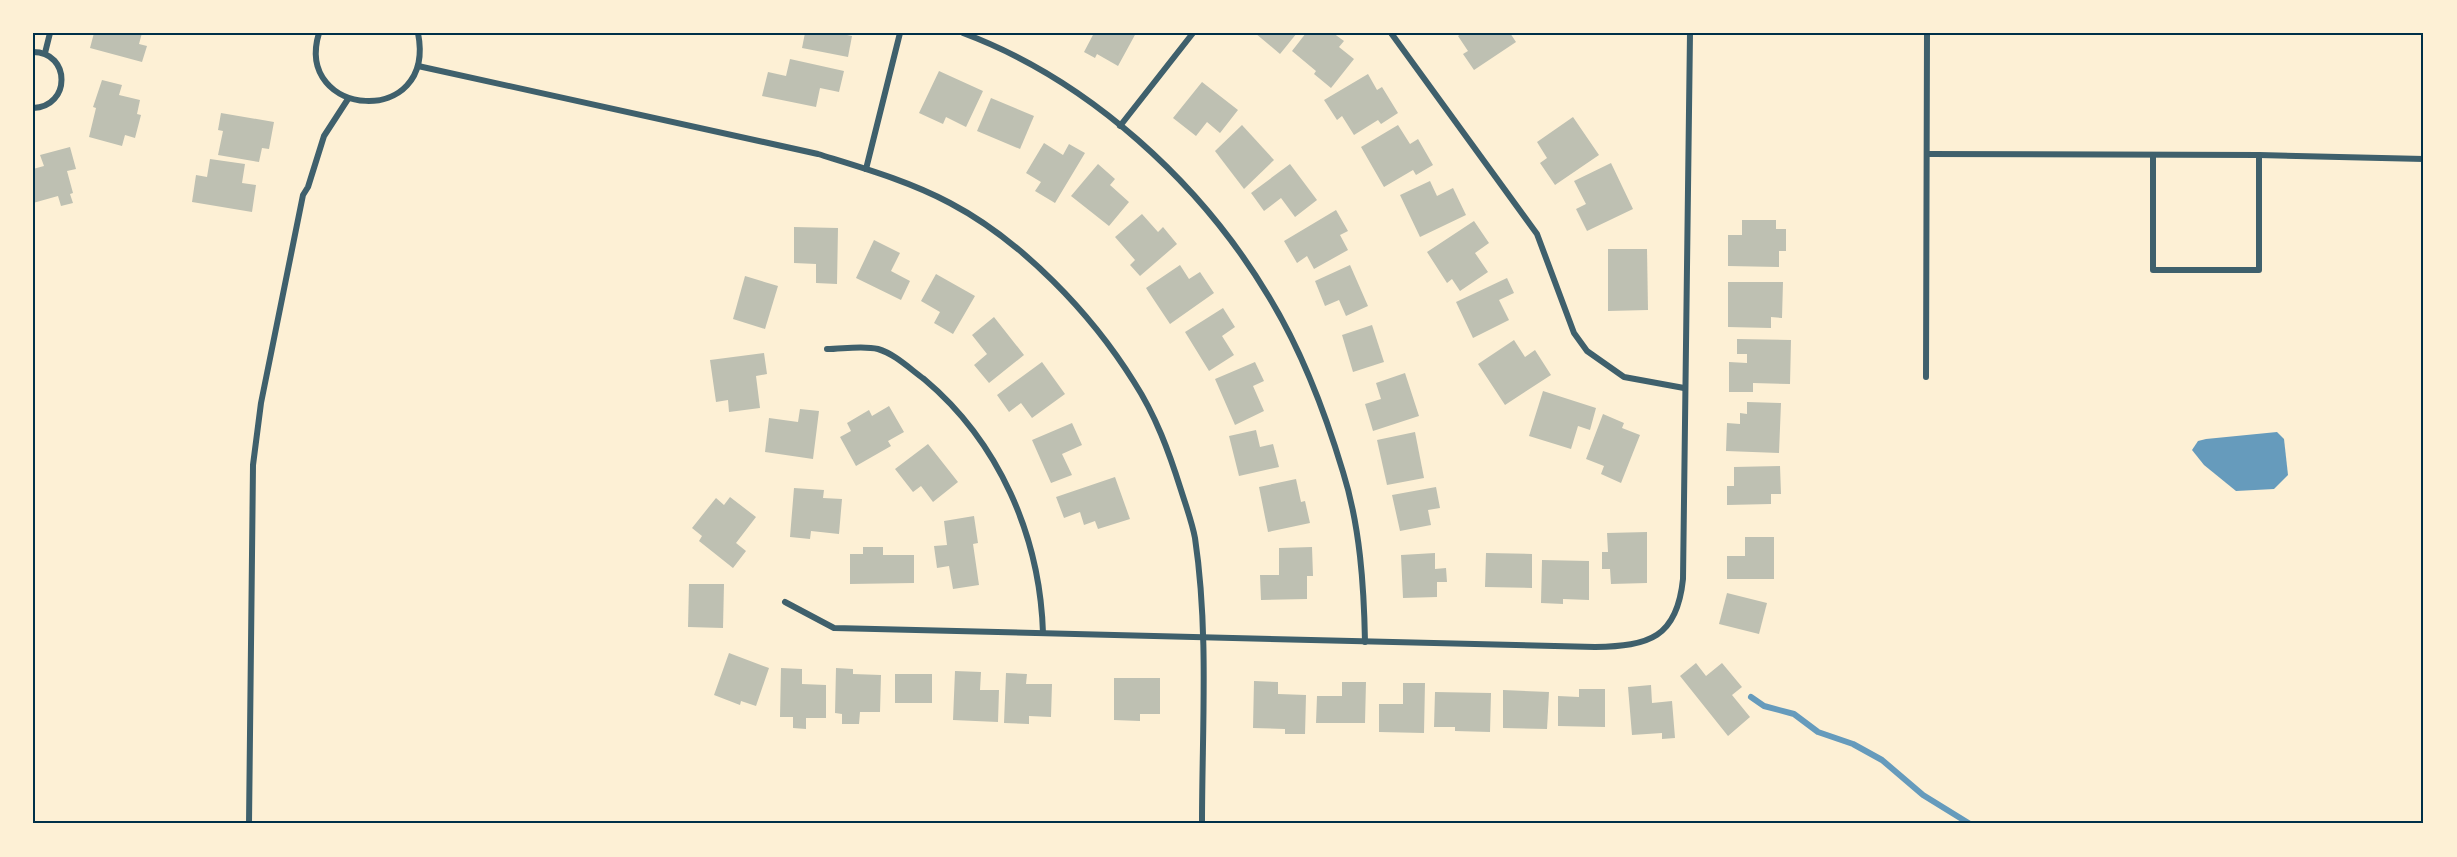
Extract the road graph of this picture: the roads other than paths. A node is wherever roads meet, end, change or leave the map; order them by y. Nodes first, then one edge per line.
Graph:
1 (50, 33) edge
2 (319, 33) edge
3 (418, 33) edge
4 (900, 33) edge
5 (963, 33) edge
6 (1193, 33) edge
7 (1392, 33) edge
8 (1690, 33) edge
9 (1927, 33) edge
10 (33, 52) edge
11 (45, 53) junction
12 (418, 66) junction
13 (348, 99) junction
14 (33, 108) edge
15 (1120, 126) junction
16 (1927, 154) junction
17 (2152, 155) junction
18 (2259, 155) junction
19 (2424, 159) edge
20 (866, 169) junction
21 (827, 349) dead end
22 (1926, 377) dead end
23 (1684, 388) junction
24 (786, 602) dead end
25 (1043, 633) junction
26 (1202, 639) junction
27 (1365, 642) junction
28 (249, 824) edge
29 (1203, 824) edge

1 - 11 street
2 - 13 street
3 - 12 street
4 - 20 street
5 - 15 street
6 - 15 street
7 - 23 street
8 - 23 street
9 - 16 street
10 - 11 street
11 - 14 street
12 - 13 street
12 - 20 street
13 - 28 street
15 - 27 street
16 - 17 street
16 - 22 street
17 - 18 street
17 - 18 street
18 - 19 street
20 - 26 street
21 - 25 street
23 - 27 street
24 - 25 street
25 - 26 street
26 - 27 street
26 - 29 street

